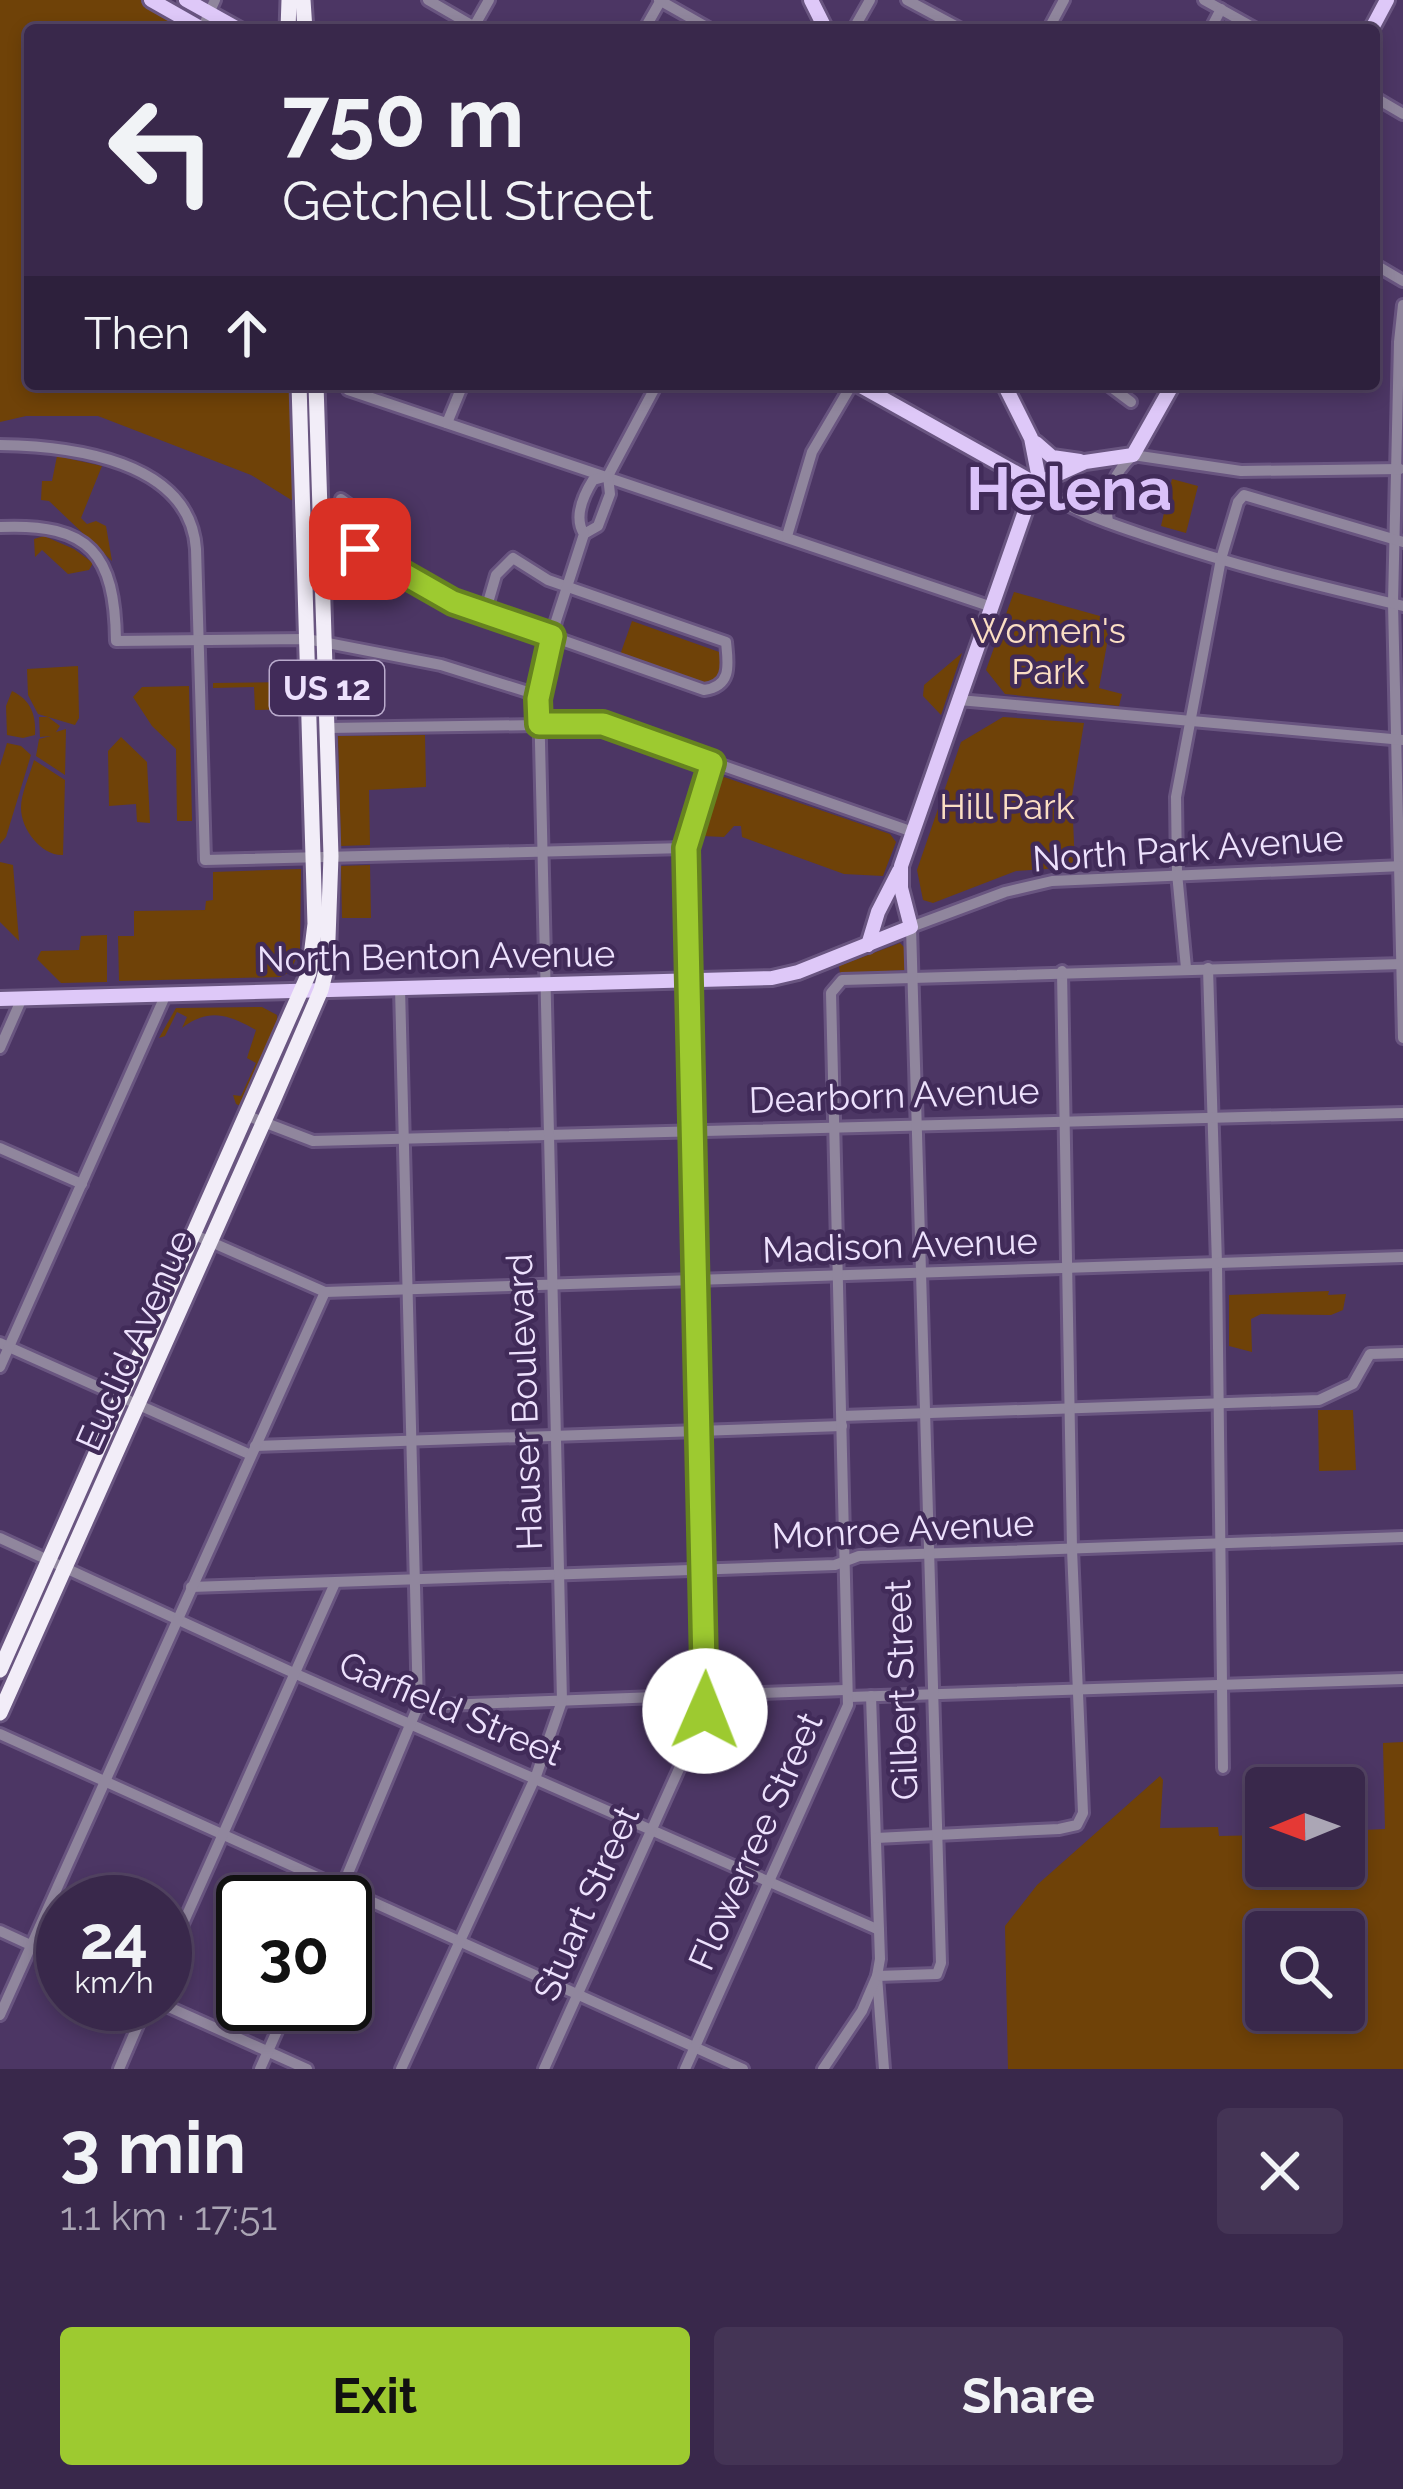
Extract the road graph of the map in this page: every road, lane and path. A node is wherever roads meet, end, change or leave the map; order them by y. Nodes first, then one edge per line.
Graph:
1 (151, 0) edge
2 (186, 0) edge
3 (428, 0) edge
4 (660, 0) edge
5 (907, 0) edge
6 (1204, 0) edge
7 (212, 7) edge
8 (1215, 20) edge
9 (194, 24) edge
10 (468, 24) edge
11 (702, 24) edge
12 (952, 24) edge
13 (1403, 305) edge
14 (299, 390) edge
15 (316, 390) edge
16 (348, 390) dead end
17 (461, 390) edge
18 (654, 390) edge
19 (851, 390) edge
20 (866, 390) edge
21 (1007, 390) edge
22 (1115, 390) edge
23 (1170, 390) edge
24 (1131, 402) dead end
25 (447, 423) junction
26 (1031, 438) junction
27 (0, 445) edge
28 (1133, 455) junction
29 (1085, 462) junction
30 (1400, 469) edge
31 (608, 476) junction
32 (1036, 484) junction
33 (341, 499) dead end
34 (1108, 522) junction
35 (0, 527) edge
36 (584, 534) junction
37 (787, 536) junction
38 (1399, 541) edge
39 (1221, 559) junction
40 (567, 586) junction
41 (1398, 604) edge
42 (992, 607) junction
43 (485, 613) junction
44 (552, 636) junction
45 (308, 639) junction
46 (198, 640) junction
47 (326, 644) junction
48 (538, 699) junction
49 (959, 700) junction
50 (1191, 723) junction
51 (539, 724) junction
52 (328, 728) junction
53 (1399, 740) edge
54 (712, 763) junction
55 (913, 832) junction
56 (686, 848) junction
57 (541, 852) junction
58 (323, 857) junction
59 (902, 866) junction
60 (1400, 866) edge
61 (1177, 873) junction
62 (911, 927) junction
63 (868, 945) junction
64 (1402, 964) edge
65 (1186, 968) junction
66 (1208, 968) junction
67 (1062, 971) junction
68 (915, 977) junction
69 (689, 980) junction
70 (544, 984) junction
71 (400, 988) junction
72 (313, 990) junction
73 (166, 994) junction
74 (22, 998) junction
75 (0, 999) edge
76 (1403, 1038) edge
77 (0, 1048) edge
78 (1403, 1112) edge
79 (1213, 1115) junction
80 (256, 1119) junction
81 (1065, 1120) junction
82 (919, 1125) junction
83 (836, 1128) junction
84 (692, 1131) junction
85 (548, 1134) junction
86 (404, 1139) junction
87 (0, 1148) edge
88 (82, 1184) junction
89 (202, 1239) junction
90 (1403, 1257) edge
91 (1217, 1264) junction
92 (1067, 1270) junction
93 (922, 1274) junction
94 (839, 1277) junction
95 (695, 1281) junction
96 (551, 1286) junction
97 (408, 1291) junction
98 (325, 1292) junction
99 (4, 1345) edge
100 (1403, 1353) edge
101 (0, 1367) edge
102 (130, 1401) junction
103 (1219, 1404) junction
104 (1071, 1411) junction
105 (925, 1414) junction
106 (842, 1421) junction
107 (699, 1430) junction
108 (555, 1437) junction
109 (412, 1442) junction
110 (253, 1450) junction
111 (1403, 1537) edge
112 (0, 1538) edge
113 (1221, 1544) junction
114 (1072, 1549) junction
115 (928, 1554) junction
116 (50, 1558) junction
117 (845, 1562) junction
118 (66, 1566) junction
119 (704, 1570) junction
120 (559, 1576) junction
121 (415, 1580) junction
122 (335, 1583) junction
123 (191, 1588) junction
124 (177, 1619) junction
125 (0, 1670) edge
126 (296, 1674) junction
127 (1403, 1678) edge
128 (1223, 1684) junction
129 (1077, 1689) junction
130 (847, 1693) junction
131 (931, 1694) junction
132 (706, 1696) junction
133 (871, 1696) junction
134 (562, 1701) junction
135 (418, 1706) junction
136 (0, 1713) edge
137 (412, 1726) junction
138 (0, 1734) edge
139 (1223, 1768) dead end
140 (536, 1776) junction
141 (106, 1783) junction
142 (652, 1830) junction
143 (222, 1835) junction
144 (935, 1836) junction
145 (875, 1838) junction
146 (310, 1875) edge
147 (347, 1875) edge
148 (770, 1880) junction
149 (372, 1902) edge
150 (192, 1903) edge
151 (879, 1930) junction
152 (0, 1931) edge
153 (463, 1940) junction
154 (31, 1945) junction
155 (36, 1947) edge
156 (877, 1976) junction
157 (579, 1993) junction
158 (0, 2014) edge
159 (192, 2018) edge
160 (135, 2031) edge
161 (278, 2031) edge
162 (696, 2046) junction
163 (268, 2052) junction
164 (119, 2069) edge
165 (260, 2069) edge
166 (307, 2069) edge
167 (401, 2069) edge
168 (544, 2069) edge
169 (686, 2069) edge
170 (742, 2069) edge
171 (823, 2069) edge
172 (884, 2069) edge

1 - 9 main road
2 - 7 main road
3 - 10 street
4 - 11 street
5 - 12 street
6 - 8 street
13 - 30 street
14 - 45 highway, US 12
15 - 47 highway, US 12
16 - 25 street
17 - 25 street
18 - 31 street
19 - 37 street
20 - 32 main road
21 - 26 main road
22 - 24 street
23 - 28 main road
25 - 31 street
26 - 29 main road
26 - 32 main road
27 - 46 street
28 - 29 main road
28 - 30 street
28 - 34 street
29 - 32 main road
30 - 38 street
31 - 36 street
31 - 36 street
31 - 37 street
32 - 34 street
32 - 42 main road
33 - 43 street
34 - 39 street
35 - 46 street
36 - 40 street, Hauser Boulevard
37 - 42 street
38 - 39 street
38 - 41 street
39 - 41 street
39 - 50 street
40 - 43 street
40 - 44 street, Hauser Boulevard
40 - 44 street
41 - 53 street
42 - 49 main road
43 - 44 street
44 - 48 street, Hauser Boulevard
45 - 46 street
45 - 47 street
45 - 58 highway, US 12
46 - 58 street
47 - 48 street
47 - 52 highway, US 12
48 - 51 street, Hauser Boulevard
49 - 50 street
49 - 55 main road
50 - 53 street
50 - 61 street
51 - 52 street
51 - 54 street
51 - 57 street, Hauser Boulevard
52 - 58 highway, US 12
53 - 60 street
54 - 55 street
54 - 56 street, Stuart Street
55 - 59 main road
56 - 57 street
56 - 69 street, Stuart Street
57 - 58 street
57 - 70 street, Hauser Boulevard
58 - 72 highway, US 12
59 - 62 main road
59 - 63 main road
60 - 61 street, North Park Avenue
60 - 64 street
61 - 62 street, North Park Avenue
61 - 65 street
62 - 63 main road, North Park Avenue
62 - 68 street
63 - 69 main road, North Benton Avenue
64 - 66 street
64 - 76 street
65 - 66 street
65 - 67 street
66 - 79 street
67 - 68 street
67 - 81 street
68 - 82 street, Gilbert Street
68 - 83 street, Flowerree Street
69 - 70 main road, North Benton Avenue
69 - 84 street, Stuart Street
70 - 71 main road, North Benton Avenue
70 - 85 street, Hauser Boulevard
71 - 72 main road, North Benton Avenue
71 - 86 street
72 - 73 main road, North Benton Avenue
72 - 80 highway, Euclid Avenue / US 12
73 - 74 main road, North Benton Avenue
73 - 88 street
74 - 75 main road, North Benton Avenue
74 - 77 street
78 - 79 street, Dearborn Avenue
79 - 81 street, Dearborn Avenue
79 - 91 street
80 - 86 street, Dearborn Avenue
80 - 89 highway, Euclid Avenue / US 12
81 - 82 street, Dearborn Avenue
81 - 92 street
82 - 83 street, Dearborn Avenue
82 - 93 street, Gilbert Street
83 - 84 street, Dearborn Avenue
83 - 94 street, Flowerree Street
84 - 85 street, Dearborn Avenue
84 - 95 street, Stuart Street
85 - 86 street, Dearborn Avenue
85 - 96 street, Hauser Boulevard
86 - 97 street
87 - 88 street
88 - 99 street
89 - 98 street, Madison Avenue
89 - 102 highway, Euclid Avenue / US 12
90 - 91 street, Madison Avenue
91 - 92 street, Madison Avenue
91 - 103 street
92 - 93 street, Madison Avenue
92 - 104 street
93 - 94 street, Madison Avenue
93 - 105 street, Gilbert Street
94 - 95 street, Madison Avenue
94 - 106 street, Flowerree Street
95 - 96 street, Madison Avenue
95 - 107 street, Stuart Street
96 - 97 street, Madison Avenue
96 - 108 street, Hauser Boulevard
97 - 98 street, Madison Avenue
97 - 109 street
98 - 110 street
99 - 101 street
99 - 102 street
100 - 103 street
102 - 110 street
102 - 116 highway, Euclid Avenue / US 12
102 - 118 highway, Euclid Avenue / US 12
103 - 104 street
103 - 113 street
104 - 105 street
104 - 114 street
105 - 106 street
105 - 115 street, Gilbert Street
106 - 107 street
106 - 117 street, Flowerree Street
107 - 108 street
107 - 119 street, Stuart Street
108 - 109 street
108 - 120 street, Hauser Boulevard
109 - 110 street
109 - 121 street
110 - 123 street
111 - 113 street, Monroe Avenue
112 - 116 street, Garfield Street
113 - 114 street, Monroe Avenue
113 - 128 street
114 - 115 street, Monroe Avenue
114 - 129 street
115 - 117 street, Monroe Avenue
115 - 131 street, Gilbert Street
116 - 118 street, Garfield Street
116 - 125 highway, Euclid Avenue / US 12
117 - 119 street, Monroe Avenue
117 - 130 street, Flowerree Street
118 - 124 street, Garfield Street
118 - 136 highway, Euclid Avenue / US 12
119 - 120 street, Monroe Avenue
119 - 132 street, Stuart Street
120 - 121 street, Monroe Avenue
120 - 134 street, Hauser Boulevard
121 - 122 street, Monroe Avenue
121 - 135 street
122 - 123 street, Monroe Avenue
122 - 126 street
123 - 124 street
124 - 126 street, Garfield Street
124 - 141 street
126 - 137 street, Garfield Street
126 - 143 street
127 - 128 street
128 - 129 street
128 - 139 street
129 - 131 street
129 - 144 street
130 - 132 street
130 - 133 street
130 - 148 street, Flowerree Street
131 - 133 street
131 - 144 street, Gilbert Street
132 - 134 street
132 - 142 street, Stuart Street
133 - 145 street
134 - 135 street
134 - 140 street, Hauser Boulevard
135 - 137 street
137 - 140 street, Garfield Street
137 - 147 street
138 - 141 street
140 - 142 street, Garfield Street
140 - 153 street, Hauser Boulevard
141 - 143 street
141 - 154 street
142 - 148 street, Garfield Street
142 - 157 street, Stuart Street
143 - 146 street
143 - 150 street
144 - 145 street
144 - 156 street, Gilbert Street
145 - 151 street
148 - 151 street, Garfield Street
148 - 162 street, Flowerree Street
149 - 153 street
151 - 156 street
152 - 154 street
153 - 157 street
153 - 167 street, Hauser Boulevard
154 - 155 street
154 - 158 street
156 - 171 street
156 - 172 street
157 - 162 street
157 - 168 street, Stuart Street
159 - 163 street
160 - 164 street
161 - 163 street
162 - 169 street, Flowerree Street
162 - 170 street
163 - 165 street
163 - 166 street

